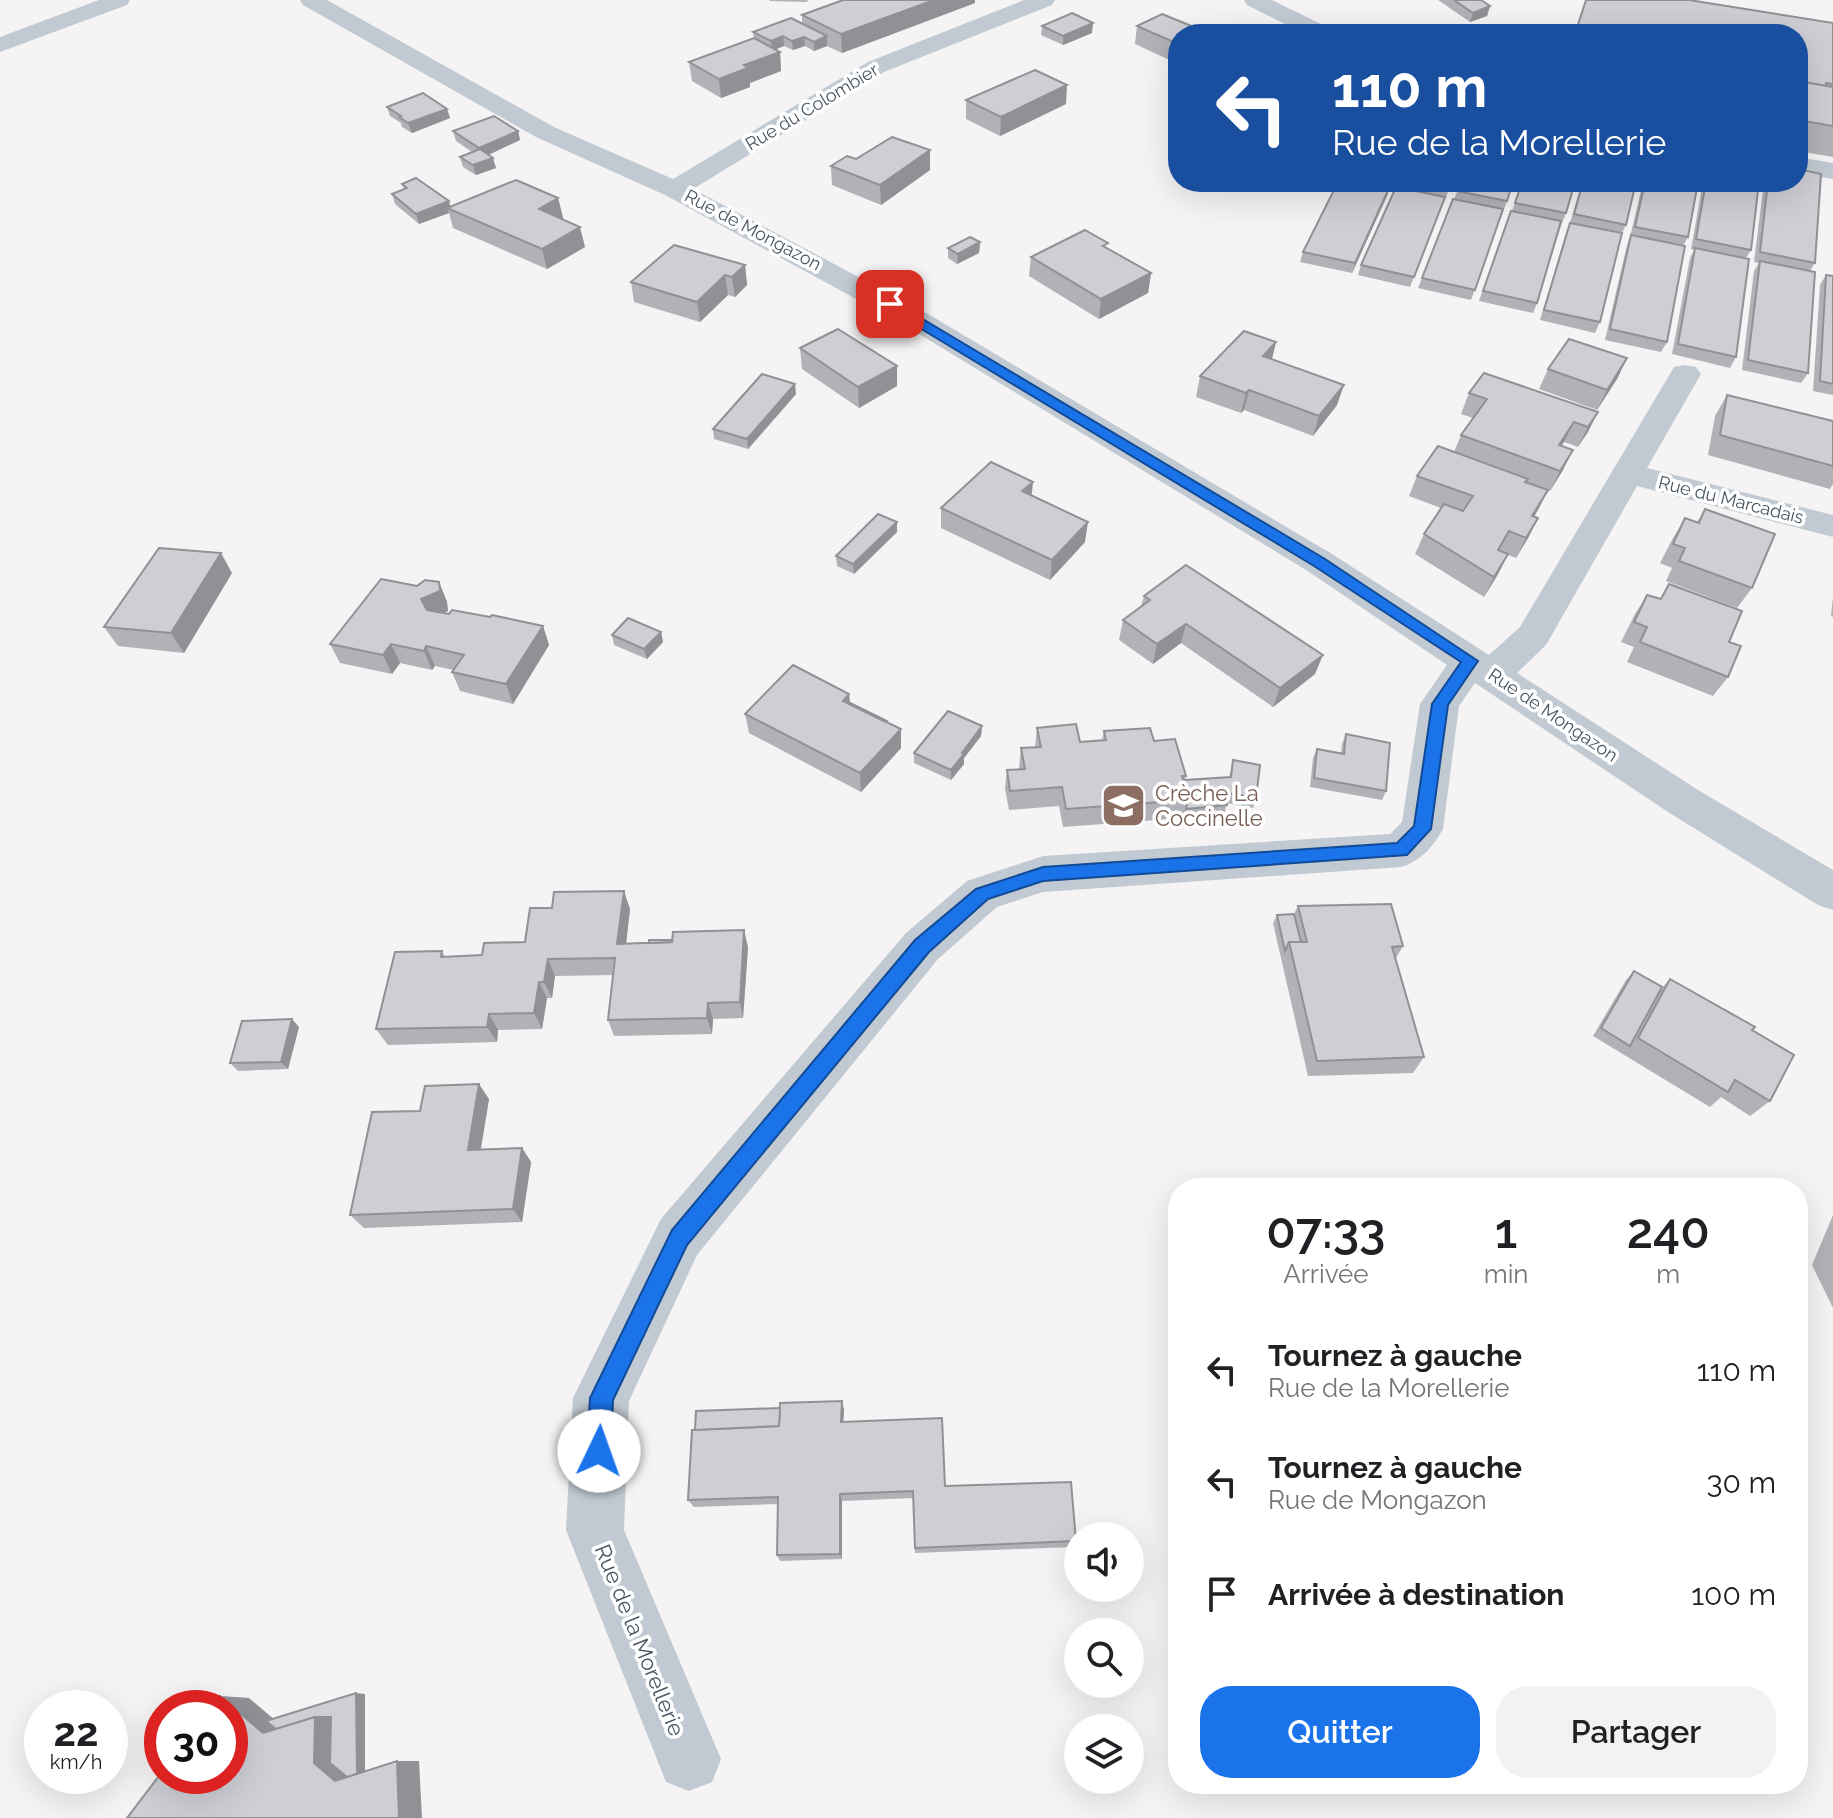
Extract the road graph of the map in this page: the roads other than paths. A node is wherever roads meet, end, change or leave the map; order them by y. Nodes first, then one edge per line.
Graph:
1 (119, 0) edge
2 (311, 0) edge
3 (1044, 0) edge
4 (1255, 0) edge
5 (1303, 24) edge
6 (0, 45) edge
7 (1808, 167) edge
8 (1833, 171) edge
9 (674, 189) junction
10 (1685, 374) dead end
11 (1630, 474) junction
12 (1833, 526) edge
13 (1482, 668) junction
14 (1833, 892) edge
15 (689, 1759) dead end

1 - 6 street
2 - 9 street, Rue de Mongazon
3 - 9 street, Rue du Colombier
4 - 5 street
7 - 8 street
9 - 13 street, Rue de Mongazon
10 - 11 street, Rue du Marcadais
11 - 12 street, Rue du Marcadais
11 - 13 street, Rue du Marcadais
13 - 14 street, Rue de Mongazon
13 - 15 street, Rue de la Morellerie

